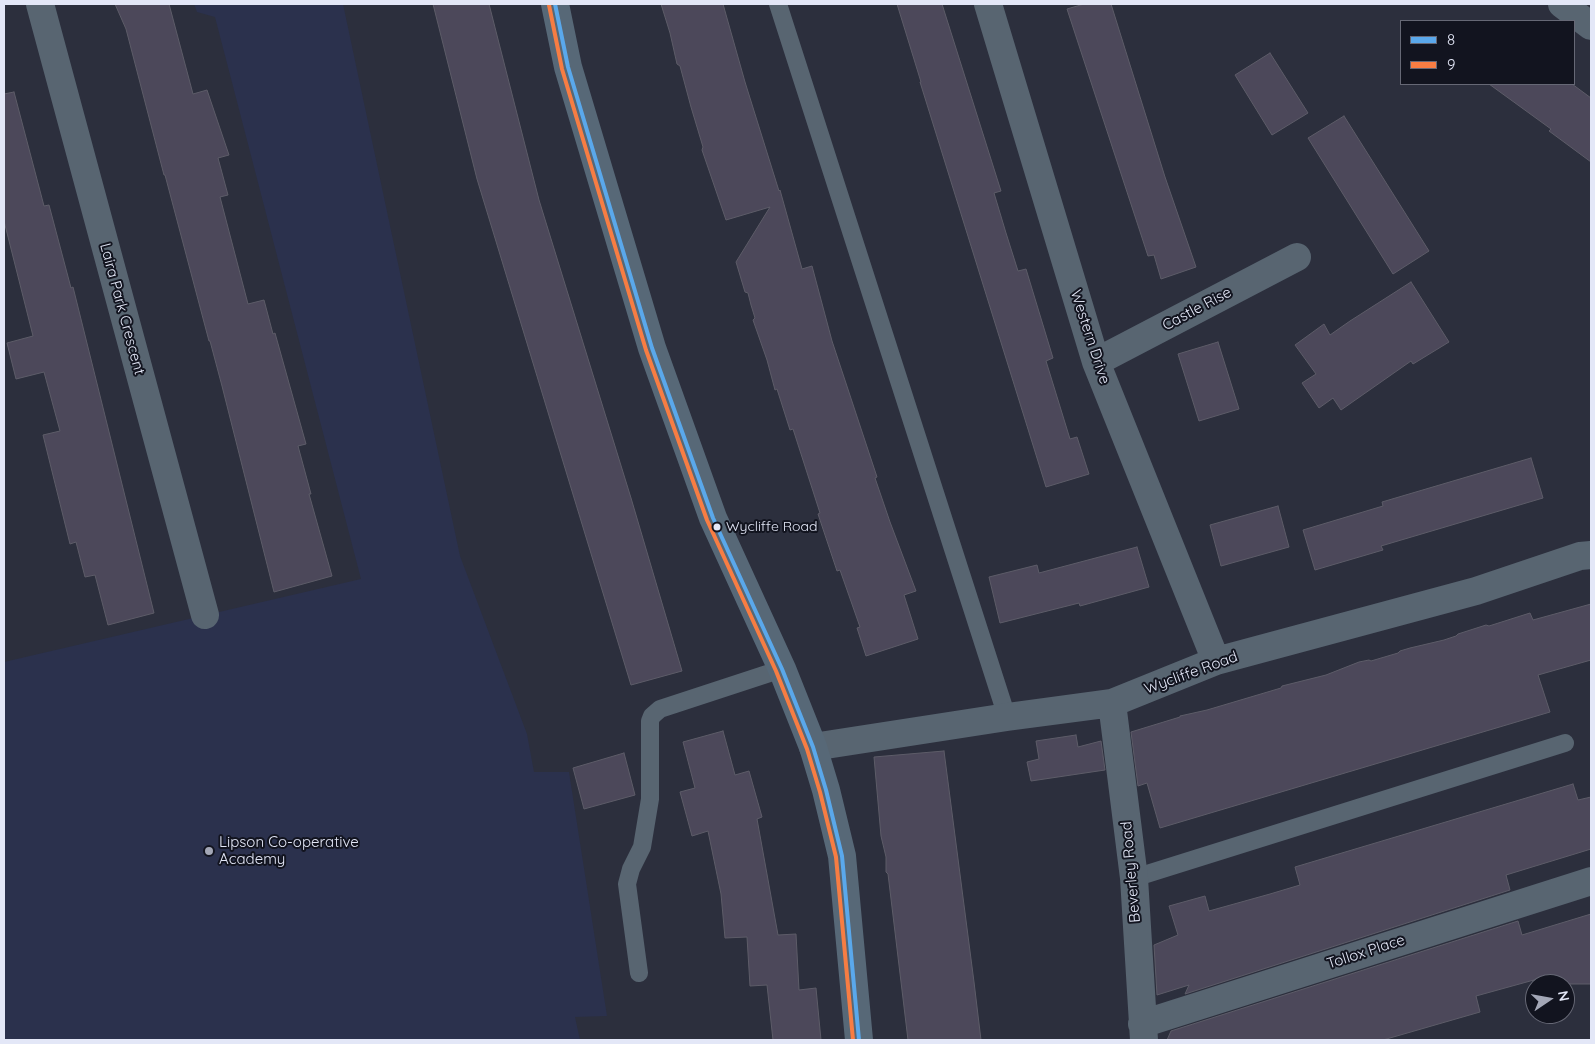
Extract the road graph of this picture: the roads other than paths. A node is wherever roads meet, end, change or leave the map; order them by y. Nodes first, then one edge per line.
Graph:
1 (40, 4) edge
2 (555, 4) edge
3 (778, 4) edge
4 (988, 4) edge
5 (1562, 4) edge
6 (1591, 26) edge
7 (1298, 257) dead end
8 (1096, 362) junction
9 (1591, 554) edge
10 (205, 615) dead end
11 (1216, 661) junction
12 (782, 669) junction
13 (1112, 704) junction
14 (1006, 717) junction
15 (1565, 744) dead end
16 (813, 747) junction
17 (1134, 878) junction
18 (1591, 881) edge
19 (639, 972) dead end
20 (1143, 1032) edge
21 (859, 1040) edge

1 - 10 street, Laira Park Crescent
2 - 12 main road
3 - 14 lane
4 - 8 street, Western Drive
5 - 6 street
7 - 8 street, Castle Rise
8 - 11 street, Western Drive
9 - 11 street, Wycliffe Road
11 - 13 street, Wycliffe Road
12 - 16 main road
12 - 19 lane
13 - 14 street, Wycliffe Road
13 - 17 street, Beverley Road
14 - 16 street, Wycliffe Road
15 - 17 lane
16 - 21 main road
17 - 20 street, Beverley Road
18 - 20 street, Tollox Place

